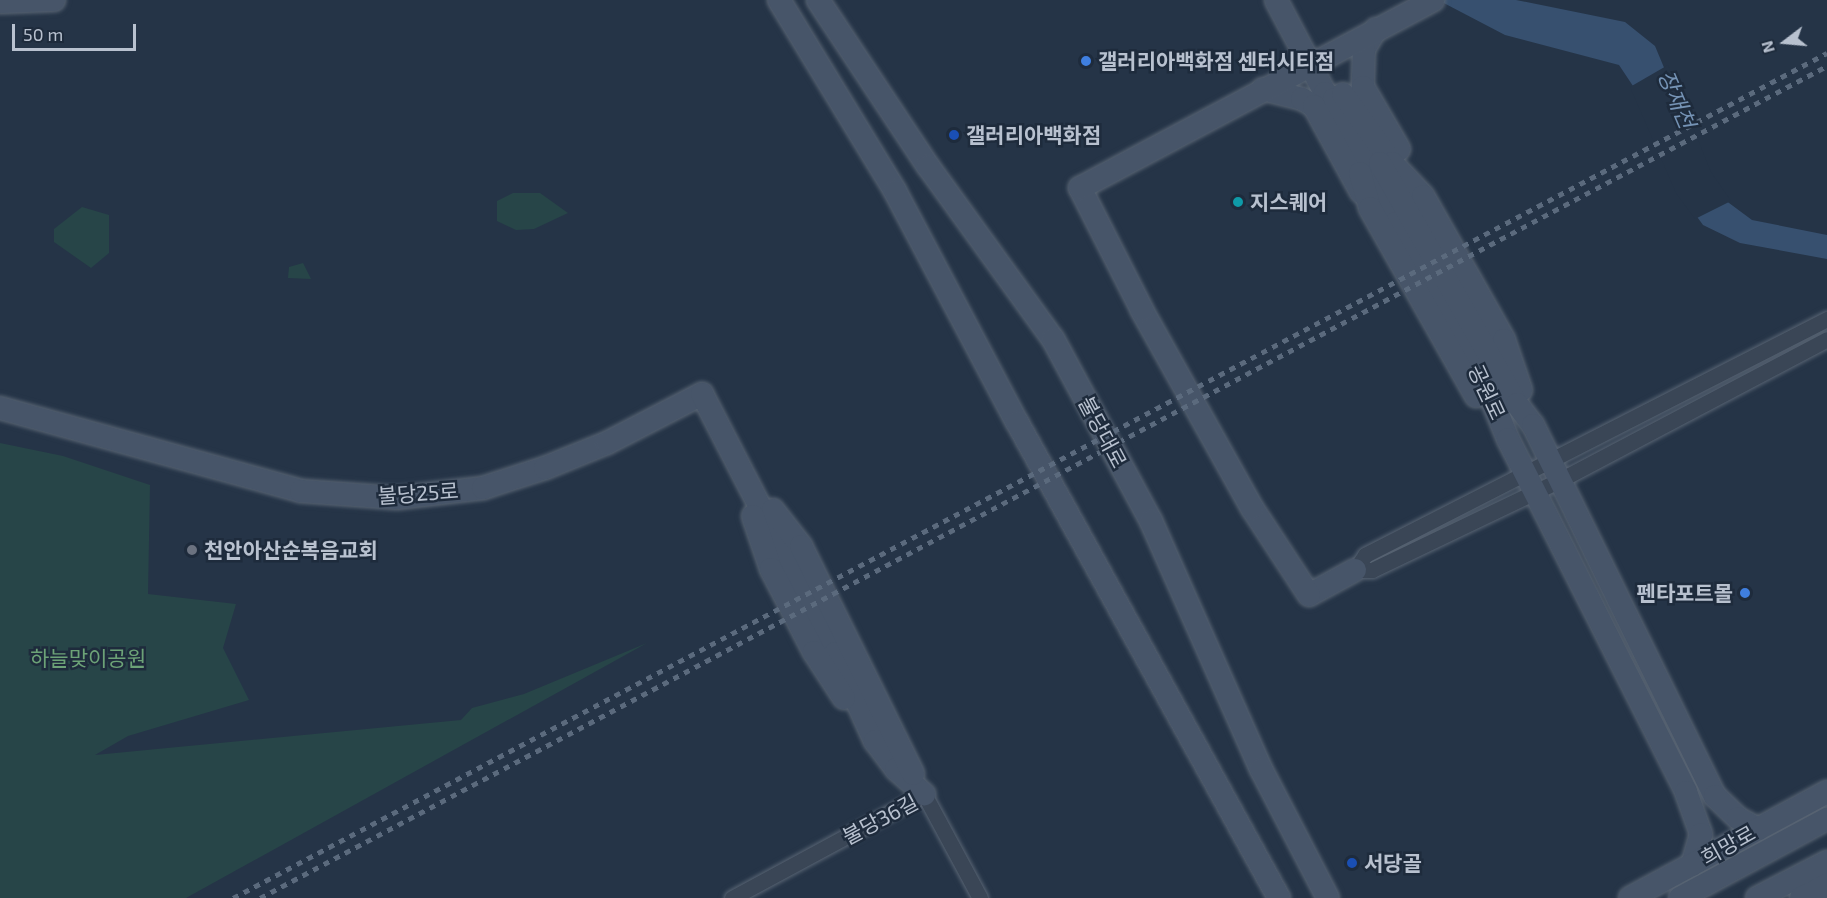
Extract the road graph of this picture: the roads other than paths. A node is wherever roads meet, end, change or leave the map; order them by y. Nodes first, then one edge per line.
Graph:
1 (54, 0) edge
2 (818, 0) edge
3 (839, 0) edge
4 (1276, 0) edge
5 (1294, 0) edge
6 (1432, 0) edge
7 (0, 2) edge
8 (780, 4) edge
9 (1376, 29) junction
10 (840, 36) junction
11 (1317, 61) junction
12 (1263, 89) junction
13 (1334, 93) junction
14 (1423, 196) junction
15 (1370, 208) junction
16 (1827, 319) edge
17 (1827, 339) edge
18 (0, 408) edge
19 (1533, 425) junction
20 (1508, 439) junction
21 (1556, 471) junction
22 (744, 474) junction
23 (1530, 483) junction
24 (1355, 570) joint
25 (1827, 792) edge
26 (924, 794) junction
27 (1827, 819) edge
28 (1758, 829) junction
29 (1827, 862) edge
30 (1692, 865) junction
31 (1827, 885) edge
32 (1827, 890) edge
33 (732, 898) edge
34 (980, 898) edge
35 (1278, 898) edge
36 (1328, 898) edge
37 (1630, 898) edge
38 (1680, 898) edge
39 (1757, 898) edge
40 (1801, 898) edge
41 (1820, 898) edge

1 - 7 street
2 - 10 street, 불당대로
3 - 10 street
4 - 11 street, 공원로
5 - 11 street, 공원로
6 - 9 street
8 - 35 street
9 - 11 street
9 - 14 street
10 - 36 street, 불당대로
11 - 12 street
11 - 13 street, 공원로
12 - 15 street
12 - 24 street
13 - 14 street
13 - 15 street
13 - 19 street, 공원로
13 - 20 street, 공원로
14 - 19 street
15 - 20 street
16 - 21 street
17 - 21 street
18 - 22 street, 불당25로
19 - 21 street, 공원로
20 - 23 street, 공원로
21 - 23 street
21 - 28 street, 공원로
22 - 26 street
22 - 26 street
23 - 24 street
23 - 30 street, 공원로
25 - 28 street, 희망로
26 - 33 street, 불당36길
26 - 34 street, 불당36길
27 - 38 street, 희망로
28 - 30 street, 희망로
29 - 39 street
30 - 37 street, 희망로
31 - 40 street
32 - 41 street

